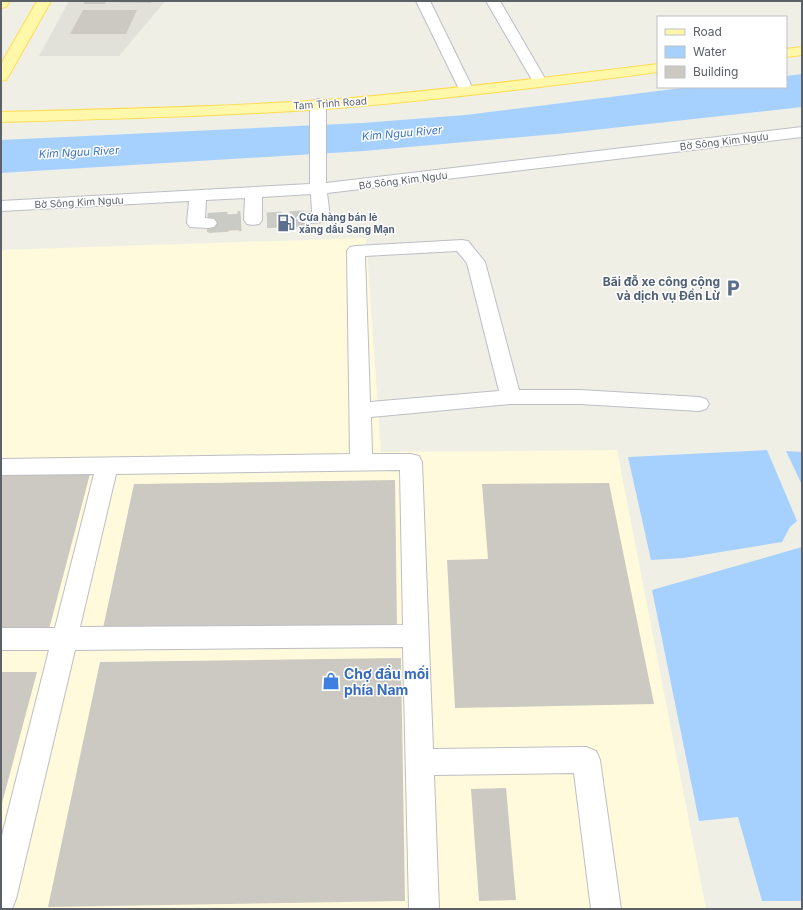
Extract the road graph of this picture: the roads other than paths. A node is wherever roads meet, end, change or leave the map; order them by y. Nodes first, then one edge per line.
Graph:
1 (3, 1) edge
2 (44, 1) edge
3 (423, 1) edge
4 (493, 1) edge
5 (1, 4) edge
6 (802, 51) edge
7 (787, 53) edge
8 (657, 68) edge
9 (1, 77) edge
10 (540, 82) junction
11 (467, 91) junction
12 (318, 110) junction
13 (1, 117) edge
14 (802, 132) edge
15 (318, 189) junction
16 (254, 193) junction
17 (198, 196) junction
18 (1, 206) edge
19 (305, 218) tunnel mouth
20 (254, 221) dead end
21 (208, 223) tunnel mouth
22 (511, 397) junction
23 (699, 404) dead end
24 (359, 410) junction
25 (361, 463) junction
26 (107, 466) junction
27 (1, 467) edge
28 (416, 636) junction
29 (1, 639) edge
30 (64, 639) junction
31 (420, 762) junction
32 (1, 899) edge
33 (424, 909) edge
34 (606, 909) edge

1 - 5 main road
2 - 9 main road
3 - 11 street
4 - 10 street
6 - 7 main road
8 - 10 main road, Tam Trinh Road
10 - 11 main road, Tam Trinh Road
11 - 12 main road, Tam Trinh Road
12 - 13 main road, Tam Trinh Road
12 - 15 street
14 - 15 street, Bờ Sông Kim Ngưu
15 - 16 street, Bờ Sông Kim Ngưu
15 - 19 street
16 - 17 street, Bờ Sông Kim Ngưu
16 - 20 street
17 - 18 street, Bờ Sông Kim Ngưu
17 - 21 street
22 - 23 street
22 - 24 street
22 - 24 street
24 - 25 street
25 - 26 street
25 - 28 street
26 - 27 street
26 - 30 street
28 - 30 street
28 - 31 street
29 - 30 street
30 - 32 street
31 - 33 street
31 - 34 street

